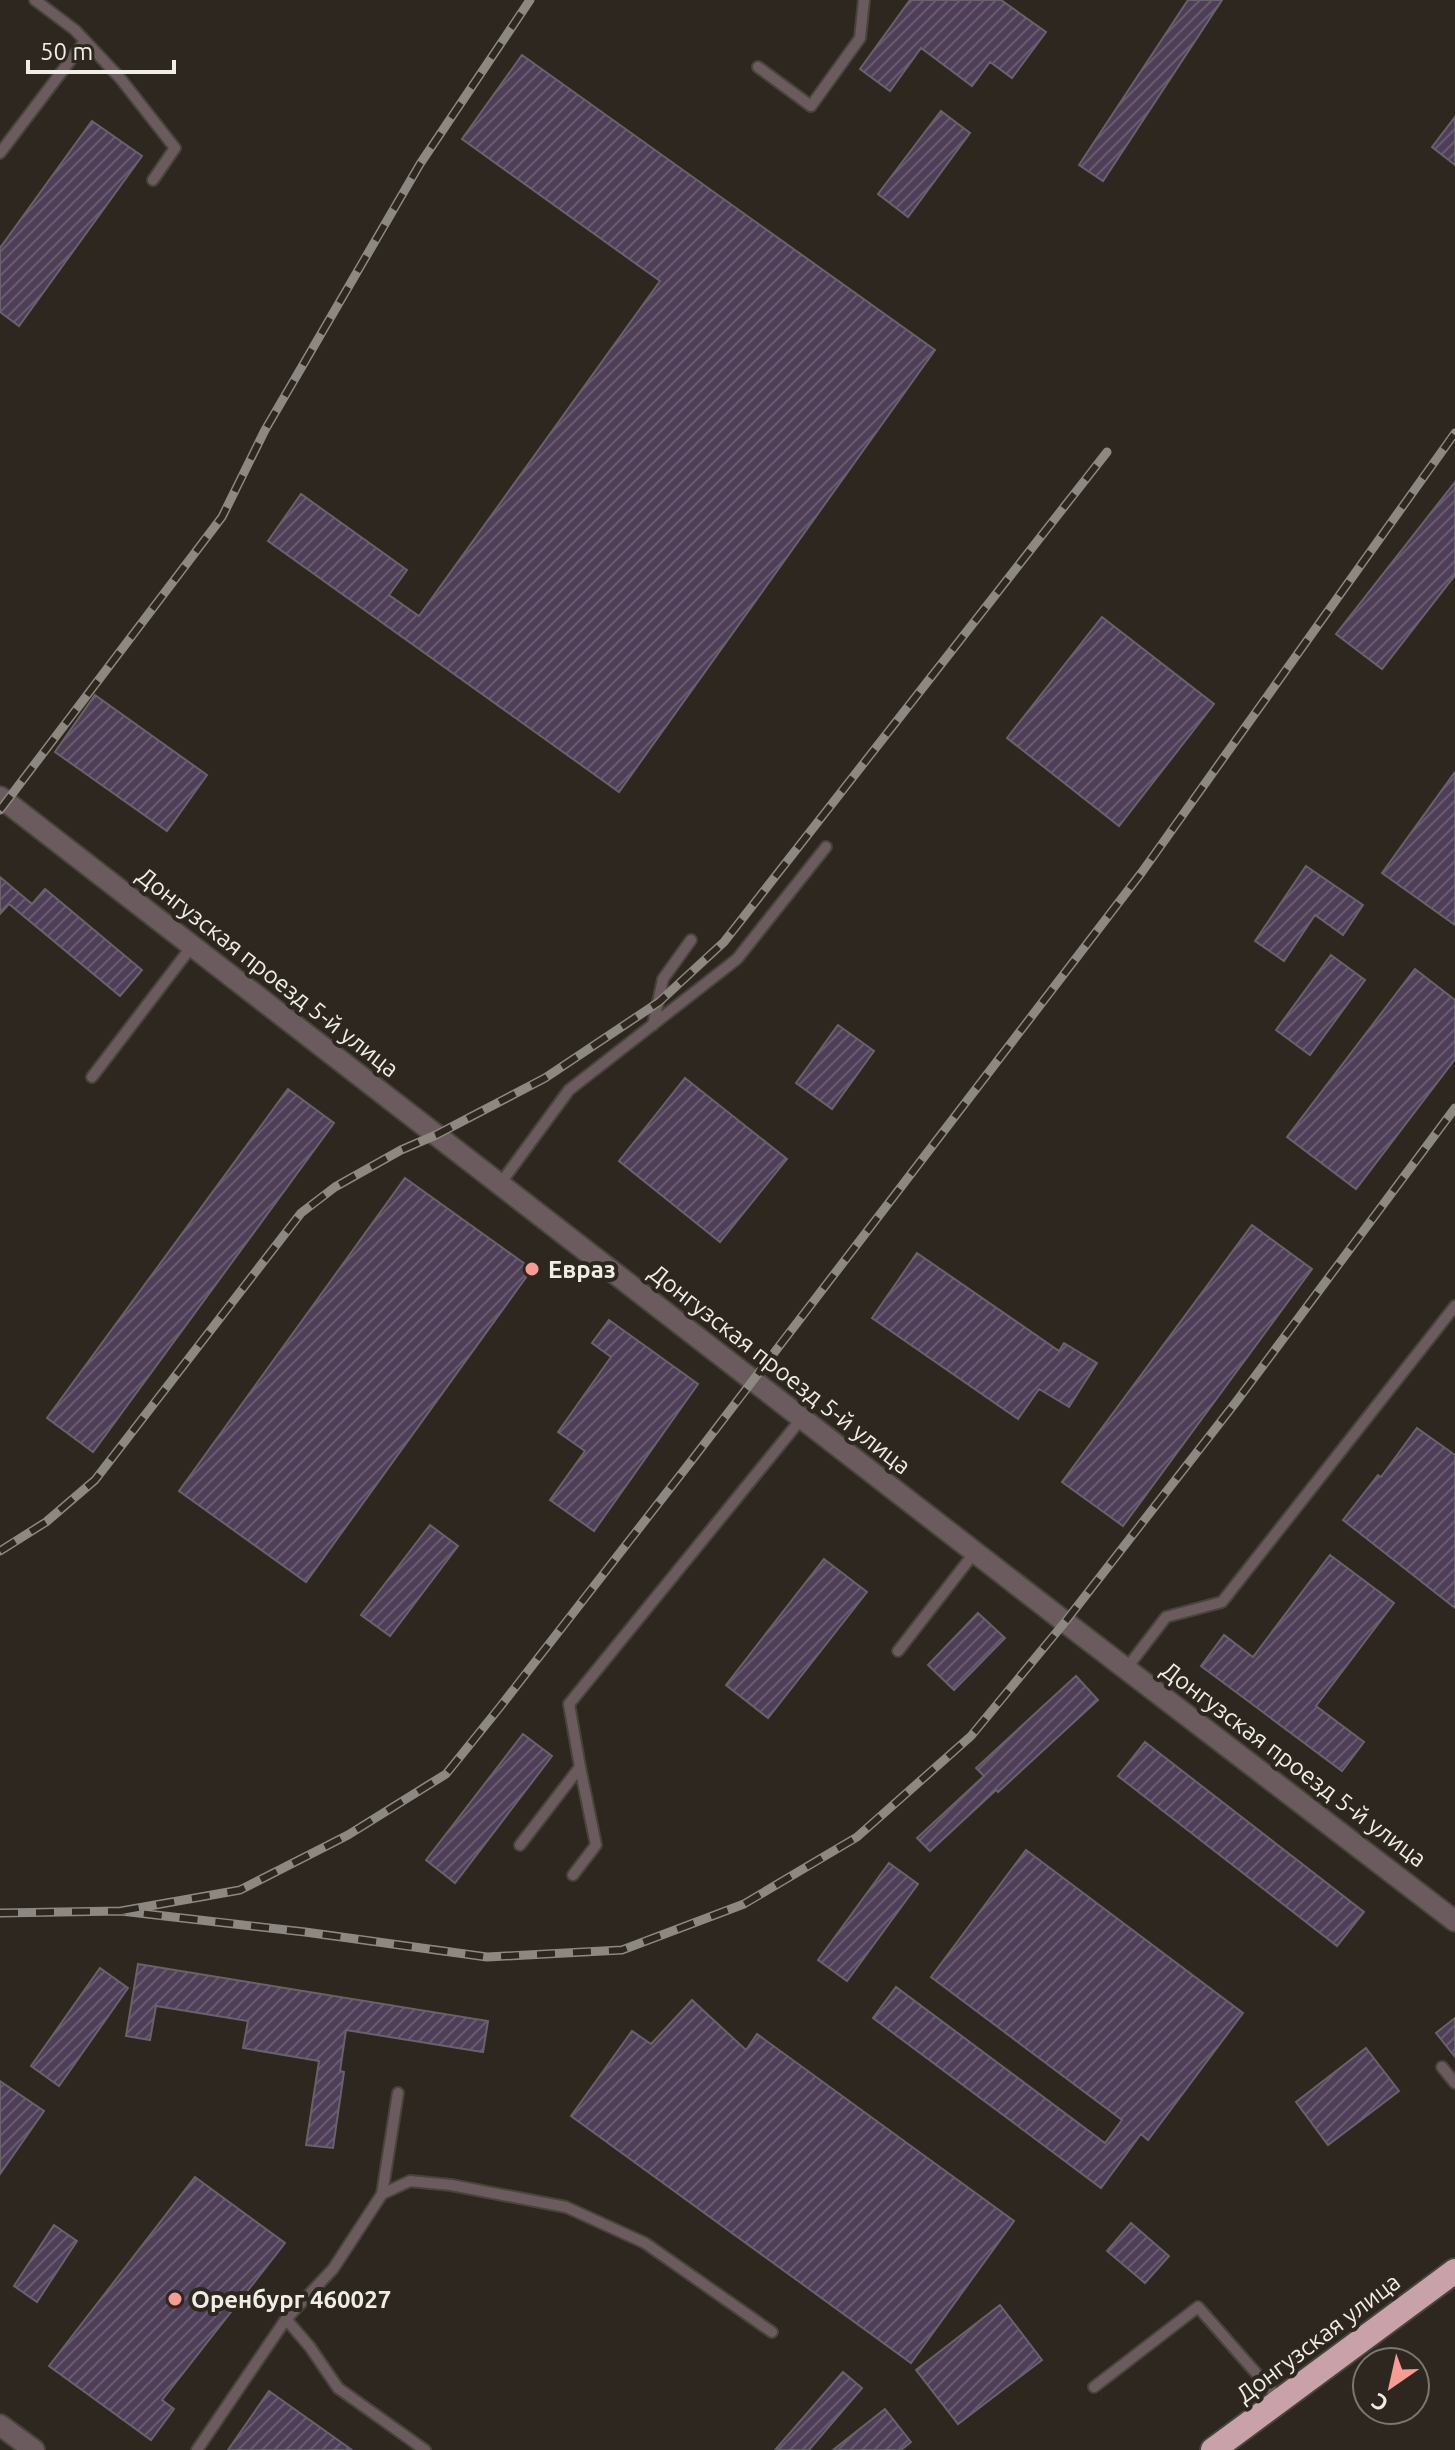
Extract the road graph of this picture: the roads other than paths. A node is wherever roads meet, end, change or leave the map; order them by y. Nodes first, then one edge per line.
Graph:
1 (35, 0) edge
2 (864, 0) edge
3 (85, 41) junction
4 (758, 67) dead end
5 (0, 153) edge
6 (153, 180) dead end
7 (0, 797) edge
8 (826, 847) dead end
9 (691, 940) dead end
10 (192, 946) junction
11 (653, 1025) junction
12 (92, 1077) dead end
13 (500, 1184) junction
14 (1455, 1306) edge
15 (802, 1418) junction
16 (975, 1552) junction
17 (898, 1651) dead end
18 (1126, 1669) junction
19 (580, 1767) junction
20 (520, 1845) dead end
21 (573, 1875) dead end
22 (1455, 1921) edge
23 (1442, 2067) dead end
24 (1455, 2083) edge
25 (398, 2093) dead end
26 (382, 2194) junction
27 (1455, 2271) edge
28 (286, 2319) junction
29 (772, 2332) dead end
30 (1094, 2387) dead end
31 (1280, 2401) junction
32 (0, 2425) edge
33 (34, 2450) edge
34 (197, 2450) edge
35 (425, 2450) edge
36 (1213, 2450) edge

1 - 3 lane
2 - 4 lane
3 - 5 lane
3 - 6 lane
7 - 10 street, Донгузская проезд 5-й улица
8 - 11 lane
9 - 11 lane
10 - 12 lane
10 - 13 street, Донгузская проезд 5-й улица
11 - 13 lane
13 - 15 street, Донгузская проезд 5-й улица
14 - 18 lane
15 - 16 street, Донгузская проезд 5-й улица
15 - 19 lane
16 - 17 lane
16 - 18 street, Донгузская проезд 5-й улица
18 - 22 street, Донгузская проезд 5-й улица
19 - 20 lane
19 - 21 lane
23 - 24 lane
25 - 26 lane
26 - 28 lane
26 - 29 lane
27 - 31 highway, Донгузская улица
28 - 34 lane
28 - 35 lane
30 - 31 lane
31 - 36 highway, Донгузская улица
32 - 33 street

